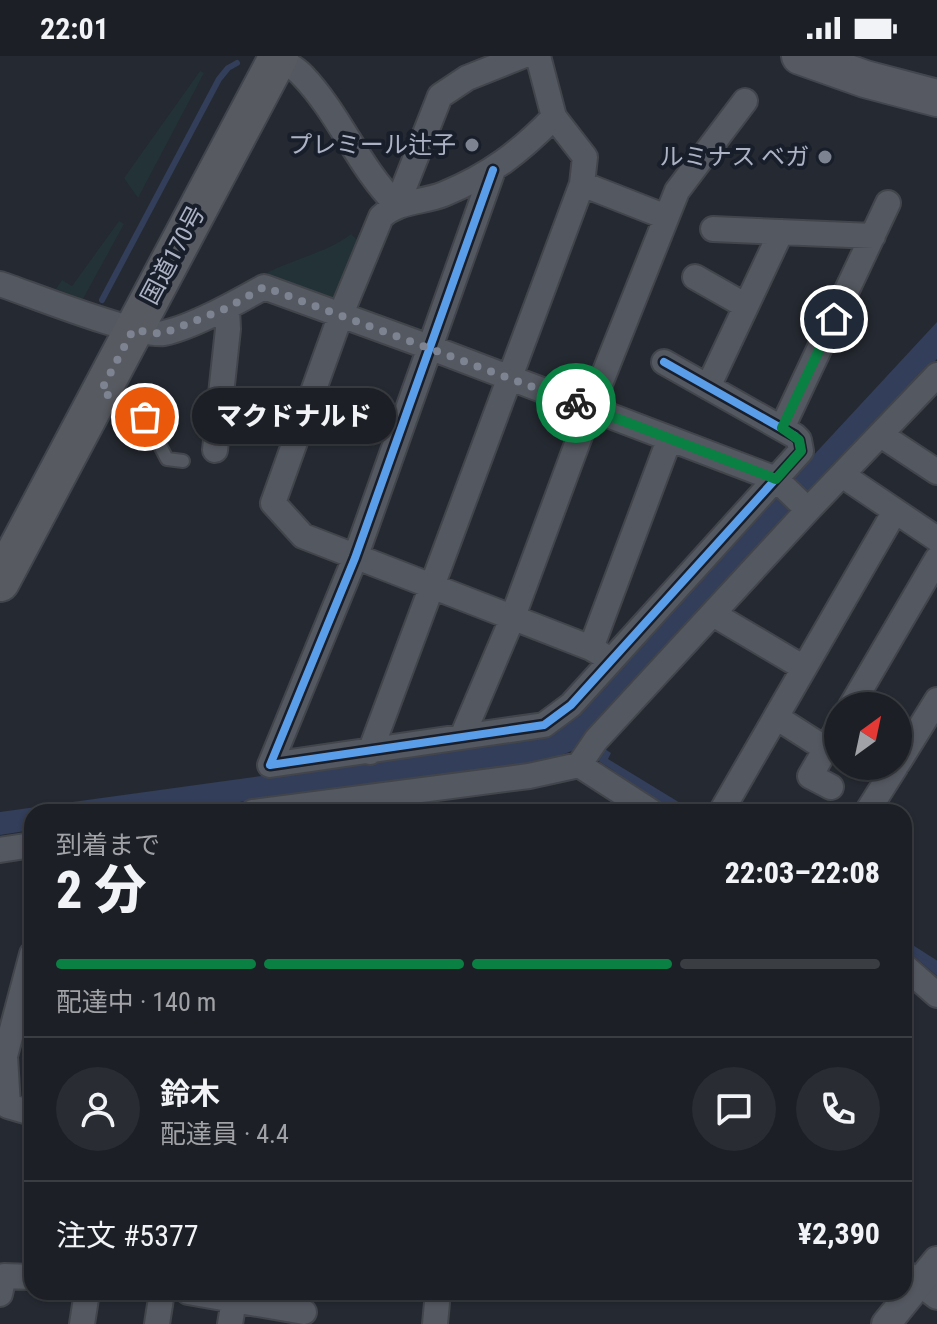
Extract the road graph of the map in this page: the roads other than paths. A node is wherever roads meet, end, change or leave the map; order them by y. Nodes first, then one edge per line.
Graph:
1 (522, 56) edge
2 (538, 56) edge
3 (800, 56) edge
4 (860, 56) edge
5 (278, 57) edge
6 (937, 76) edge
7 (937, 98) edge
8 (745, 101) dead end
9 (554, 117) junction
10 (493, 170) junction
11 (582, 184) junction
12 (888, 203) dead end
13 (397, 205) junction
14 (666, 217) junction
15 (713, 229) dead end
16 (781, 232) junction
17 (873, 236) junction
18 (695, 277) dead end
19 (0, 284) edge
20 (746, 306) junction
21 (227, 308) junction
22 (341, 314) junction
23 (133, 330) junction
24 (429, 347) junction
25 (664, 362) dead end
26 (937, 375) edge
27 (510, 377) junction
28 (708, 387) junction
29 (101, 391) junction
30 (590, 409) junction
31 (782, 428) junction
32 (881, 435) junction
33 (669, 440) junction
34 (215, 450) dead end
35 (183, 461) dead end
36 (937, 472) edge
37 (842, 475) junction
38 (779, 482) junction
39 (806, 508) junction
40 (895, 511) junction
41 (937, 539) edge
42 (355, 558) junction
43 (937, 559) edge
44 (0, 582) edge
45 (433, 589) junction
46 (713, 614) junction
47 (512, 619) junction
48 (601, 654) junction
49 (804, 668) junction
50 (859, 692) edge
51 (935, 707) edge
52 (776, 717) junction
53 (824, 735) edge
54 (462, 737) junction
55 (912, 742) edge
56 (370, 752) junction
57 (824, 752) edge
58 (587, 754) junction
59 (887, 780) edge
60 (831, 787) dead end
61 (365, 804) edge
62 (643, 804) edge
63 (726, 804) edge
64 (872, 804) edge
65 (24, 846) edge
66 (0, 850) edge
67 (912, 973) edge
68 (24, 984) edge
69 (937, 995) edge
70 (24, 1111) edge
71 (937, 1261) edge
72 (24, 1277) edge
73 (920, 1285) edge
74 (0, 1294) edge
75 (86, 1300) edge
76 (161, 1300) edge
77 (206, 1300) edge
78 (437, 1300) edge
79 (907, 1300) edge
80 (304, 1309) edge
81 (232, 1312) edge
82 (82, 1324) edge
83 (157, 1324) edge
84 (435, 1324) edge
85 (886, 1324) edge

1 - 13 street
2 - 9 street
3 - 7 main road
4 - 6 main road
5 - 13 street
5 - 23 highway, 国道170号
8 - 14 street
9 - 10 street
9 - 11 street
10 - 13 street
10 - 24 street
11 - 14 street
11 - 27 street
12 - 17 street
13 - 22 street
14 - 30 street
15 - 16 street
16 - 17 street
16 - 20 street
17 - 31 street
18 - 20 street
19 - 23 street
20 - 28 street
21 - 22 street
21 - 23 street
21 - 34 street
22 - 24 street
22 - 42 street
23 - 29 highway, 国道170号
24 - 27 street
24 - 42 street
25 - 28 street
26 - 32 street
27 - 30 street
27 - 45 street
28 - 31 street
29 - 35 lane
29 - 44 highway, 国道170号
30 - 33 street
30 - 47 street
31 - 38 street
32 - 36 street
32 - 37 street
33 - 38 street
33 - 48 street
37 - 39 street
37 - 40 street
38 - 39 street
38 - 48 street
39 - 46 street
40 - 41 street
40 - 49 street
42 - 45 street
42 - 56 street
43 - 50 street
45 - 47 street
45 - 56 street
46 - 49 street
46 - 58 street
47 - 48 street
47 - 54 street
48 - 54 street
49 - 52 street
51 - 55 street
52 - 53 street
52 - 63 street
54 - 56 street
57 - 60 street
58 - 61 street
58 - 62 street
59 - 64 street
65 - 66 street
67 - 69 street
68 - 70 street
71 - 73 street
72 - 74 street
75 - 82 street
76 - 83 street
77 - 81 street
78 - 84 street
79 - 85 street
80 - 81 street

